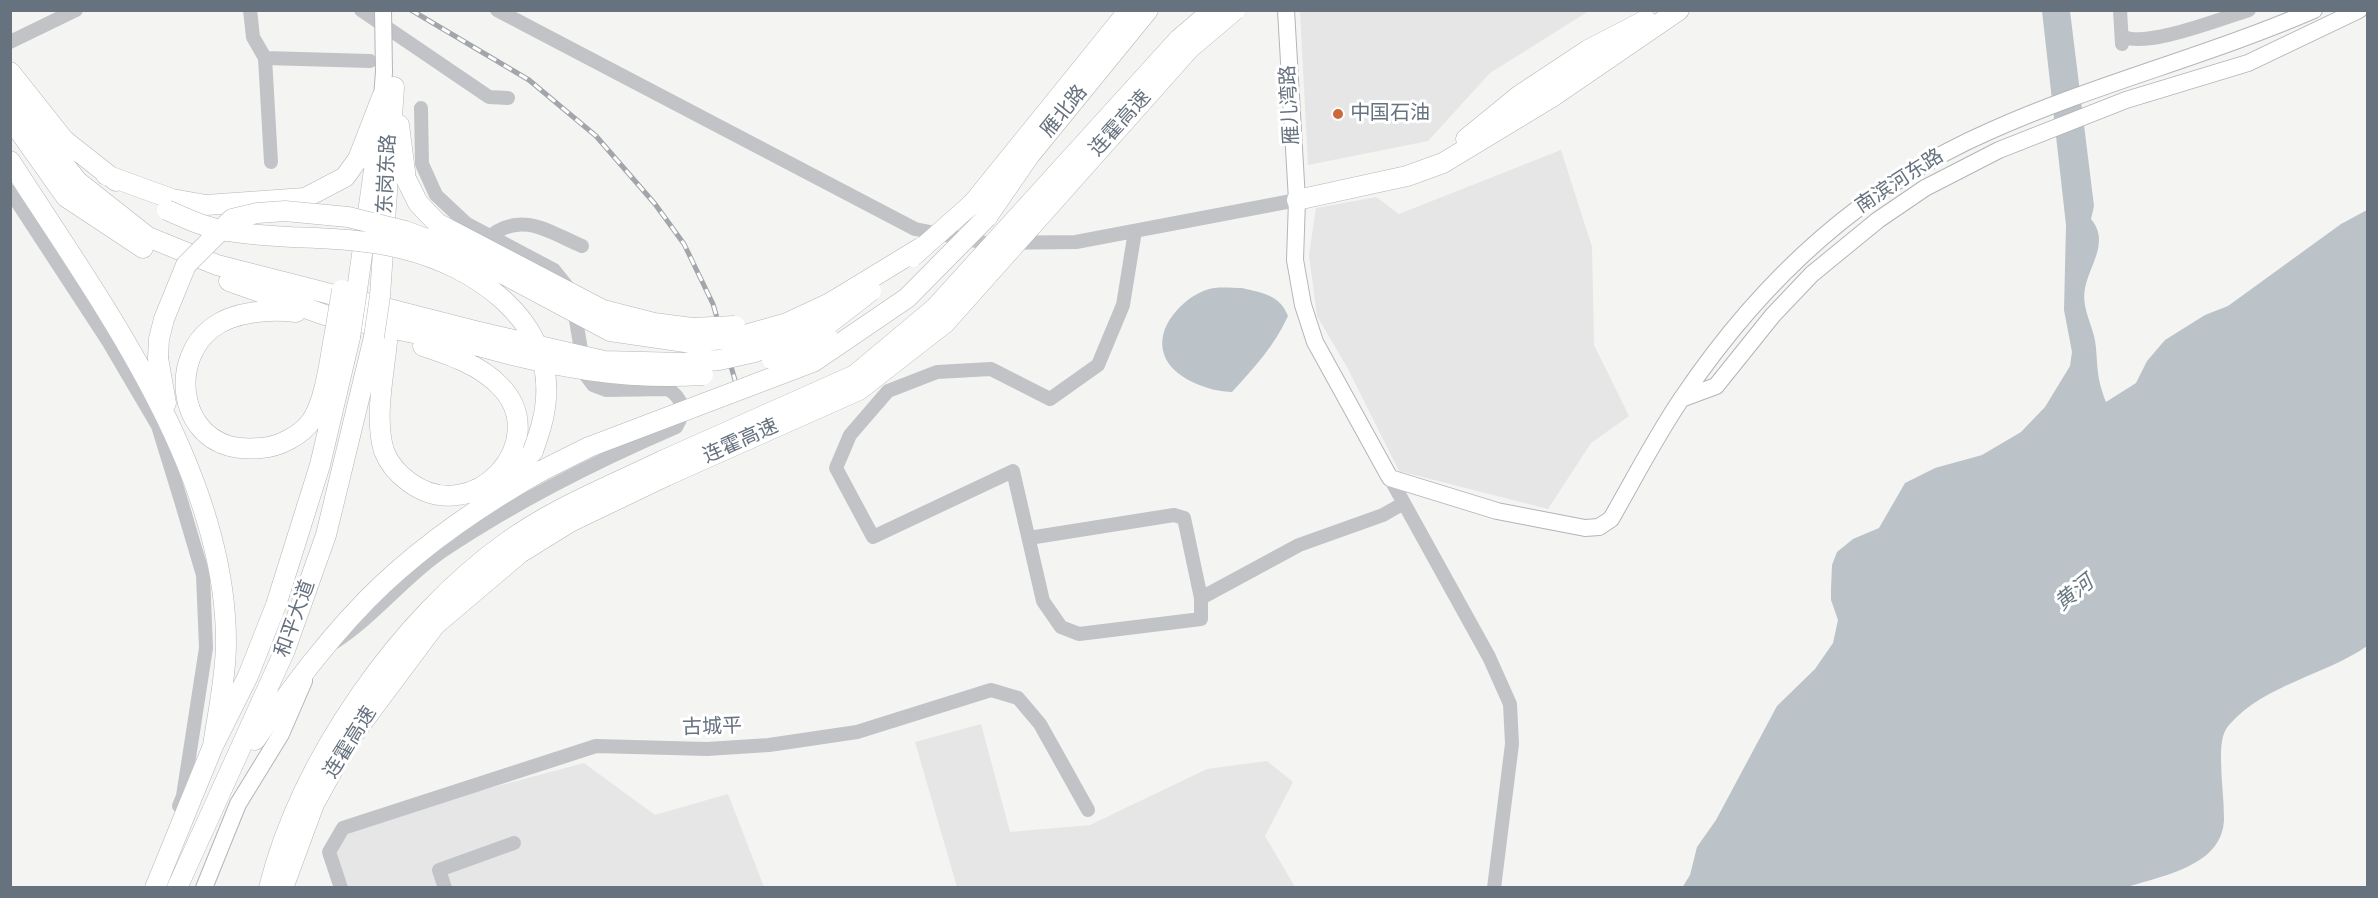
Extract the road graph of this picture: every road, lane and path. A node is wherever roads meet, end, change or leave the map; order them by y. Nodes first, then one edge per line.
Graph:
1 (76, 10) edge
2 (250, 10) edge
3 (361, 10) edge
4 (383, 10) edge
5 (395, 10) edge
6 (497, 10) edge
7 (1129, 10) edge
8 (1148, 10) edge
9 (1213, 10) edge
10 (1235, 10) edge
11 (1286, 10) edge
12 (1660, 10) edge
13 (1679, 10) edge
14 (2120, 10) edge
15 (2249, 10) edge
16 (2314, 10) edge
17 (2359, 10) edge
18 (10, 42) edge
19 (265, 58) junction
20 (370, 61) dead end
21 (10, 72) edge
22 (389, 82) junction
23 (10, 94) edge
24 (508, 99) dead end
25 (421, 108) dead end
26 (10, 118) edge
27 (10, 161) edge
28 (271, 162) dead end
29 (10, 191) edge
30 (1296, 196) junction
31 (170, 205) junction
32 (1135, 231) junction
33 (490, 236) junction
34 (582, 246) dead end
35 (922, 247) junction
36 (954, 252) junction
37 (325, 315) junction
38 (343, 335) junction
39 (377, 335) junction
40 (476, 339) junction
41 (1681, 399) junction
42 (169, 423) junction
43 (666, 467) junction
44 (1390, 478) junction
45 (494, 497) junction
46 (1404, 503) junction
47 (1029, 538) junction
48 (1201, 598) junction
49 (225, 646) junction
50 (206, 648) junction
51 (326, 648) junction
52 (312, 664) junction
53 (213, 746) junction
54 (227, 779) junction
55 (1088, 810) dead end
56 (514, 843) dead end
57 (145, 888) edge
58 (155, 888) edge
59 (177, 888) edge
60 (204, 888) edge
61 (269, 888) edge
62 (283, 888) edge
63 (340, 888) edge
64 (445, 888) edge
65 (1494, 888) edge

1 - 18 street
2 - 19 street
3 - 24 street
4 - 22 main road, 东岗东路, bridge
5 - 22 main road, 东岗东路
6 - 32 street
7 - 35 highway, 雁北路, bridge
8 - 36 highway, 雁北路, bridge
9 - 43 highway, 连霍高速, bridge
10 - 43 highway, 连霍高速, bridge
11 - 30 main road, 雁儿湾路
12 - 30 highway
13 - 30 highway
14 - 15 street
16 - 41 main road, 南滨河东路
17 - 41 main road, 南滨河东路
19 - 20 street
19 - 28 street
21 - 31 highway
22 - 31 highway
22 - 35 highway, bridge
22 - 38 highway, 东岗东路, bridge
22 - 39 highway, 东岗东路
23 - 40 highway
25 - 33 street
26 - 37 highway
27 - 42 highway
29 - 50 street
30 - 32 street
30 - 44 main road, 雁儿湾路
31 - 45 highway, bridge
32 - 47 street
33 - 34 street
33 - 51 street
35 - 40 highway, bridge
35 - 42 highway, bridge
36 - 40 highway, bridge
36 - 45 highway, bridge
37 - 38 highway
37 - 39 highway
38 - 53 highway, 和平大道
39 - 39 highway
39 - 40 highway
39 - 54 highway, 和平大道
41 - 44 main road, 南滨河东路
42 - 49 highway
43 - 61 highway, 连霍高速
43 - 62 highway, 连霍高速
44 - 46 street
45 - 51 highway
46 - 48 street
46 - 65 street
47 - 48 street
47 - 48 street
49 - 50 street
49 - 53 highway
50 - 57 street
51 - 52 highway
52 - 54 highway
52 - 60 main road
53 - 58 highway, 和平大道
54 - 59 highway, 和平大道
55 - 63 street, 古城平
56 - 64 street

